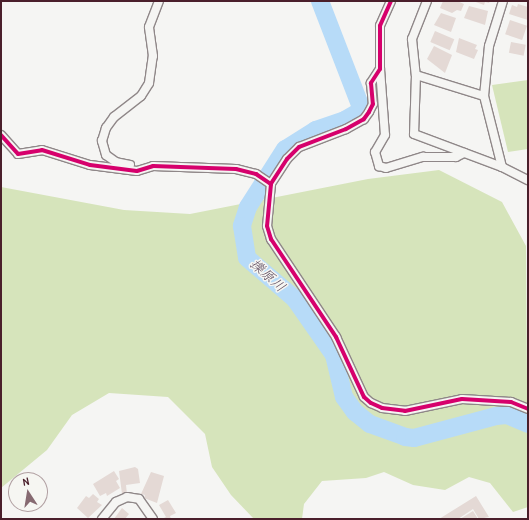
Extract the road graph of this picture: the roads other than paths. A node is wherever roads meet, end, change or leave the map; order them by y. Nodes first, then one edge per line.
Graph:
1 (159, 1) edge
2 (391, 1) edge
3 (427, 1) edge
4 (504, 1) edge
5 (380, 69) junction
6 (416, 75) junction
7 (484, 96) junction
8 (1, 134) edge
9 (464, 153) junction
10 (153, 166) junction
11 (502, 167) junction
12 (528, 180) edge
13 (270, 182) junction
14 (528, 409) edge
15 (102, 519) edge
16 (153, 519) edge

1 - 10 street
2 - 5 street
3 - 6 street
4 - 7 street
5 - 9 street
5 - 13 street
6 - 7 street
6 - 9 street
7 - 11 street
8 - 10 street
9 - 11 street
10 - 13 street
11 - 12 street
13 - 14 street
15 - 16 street

